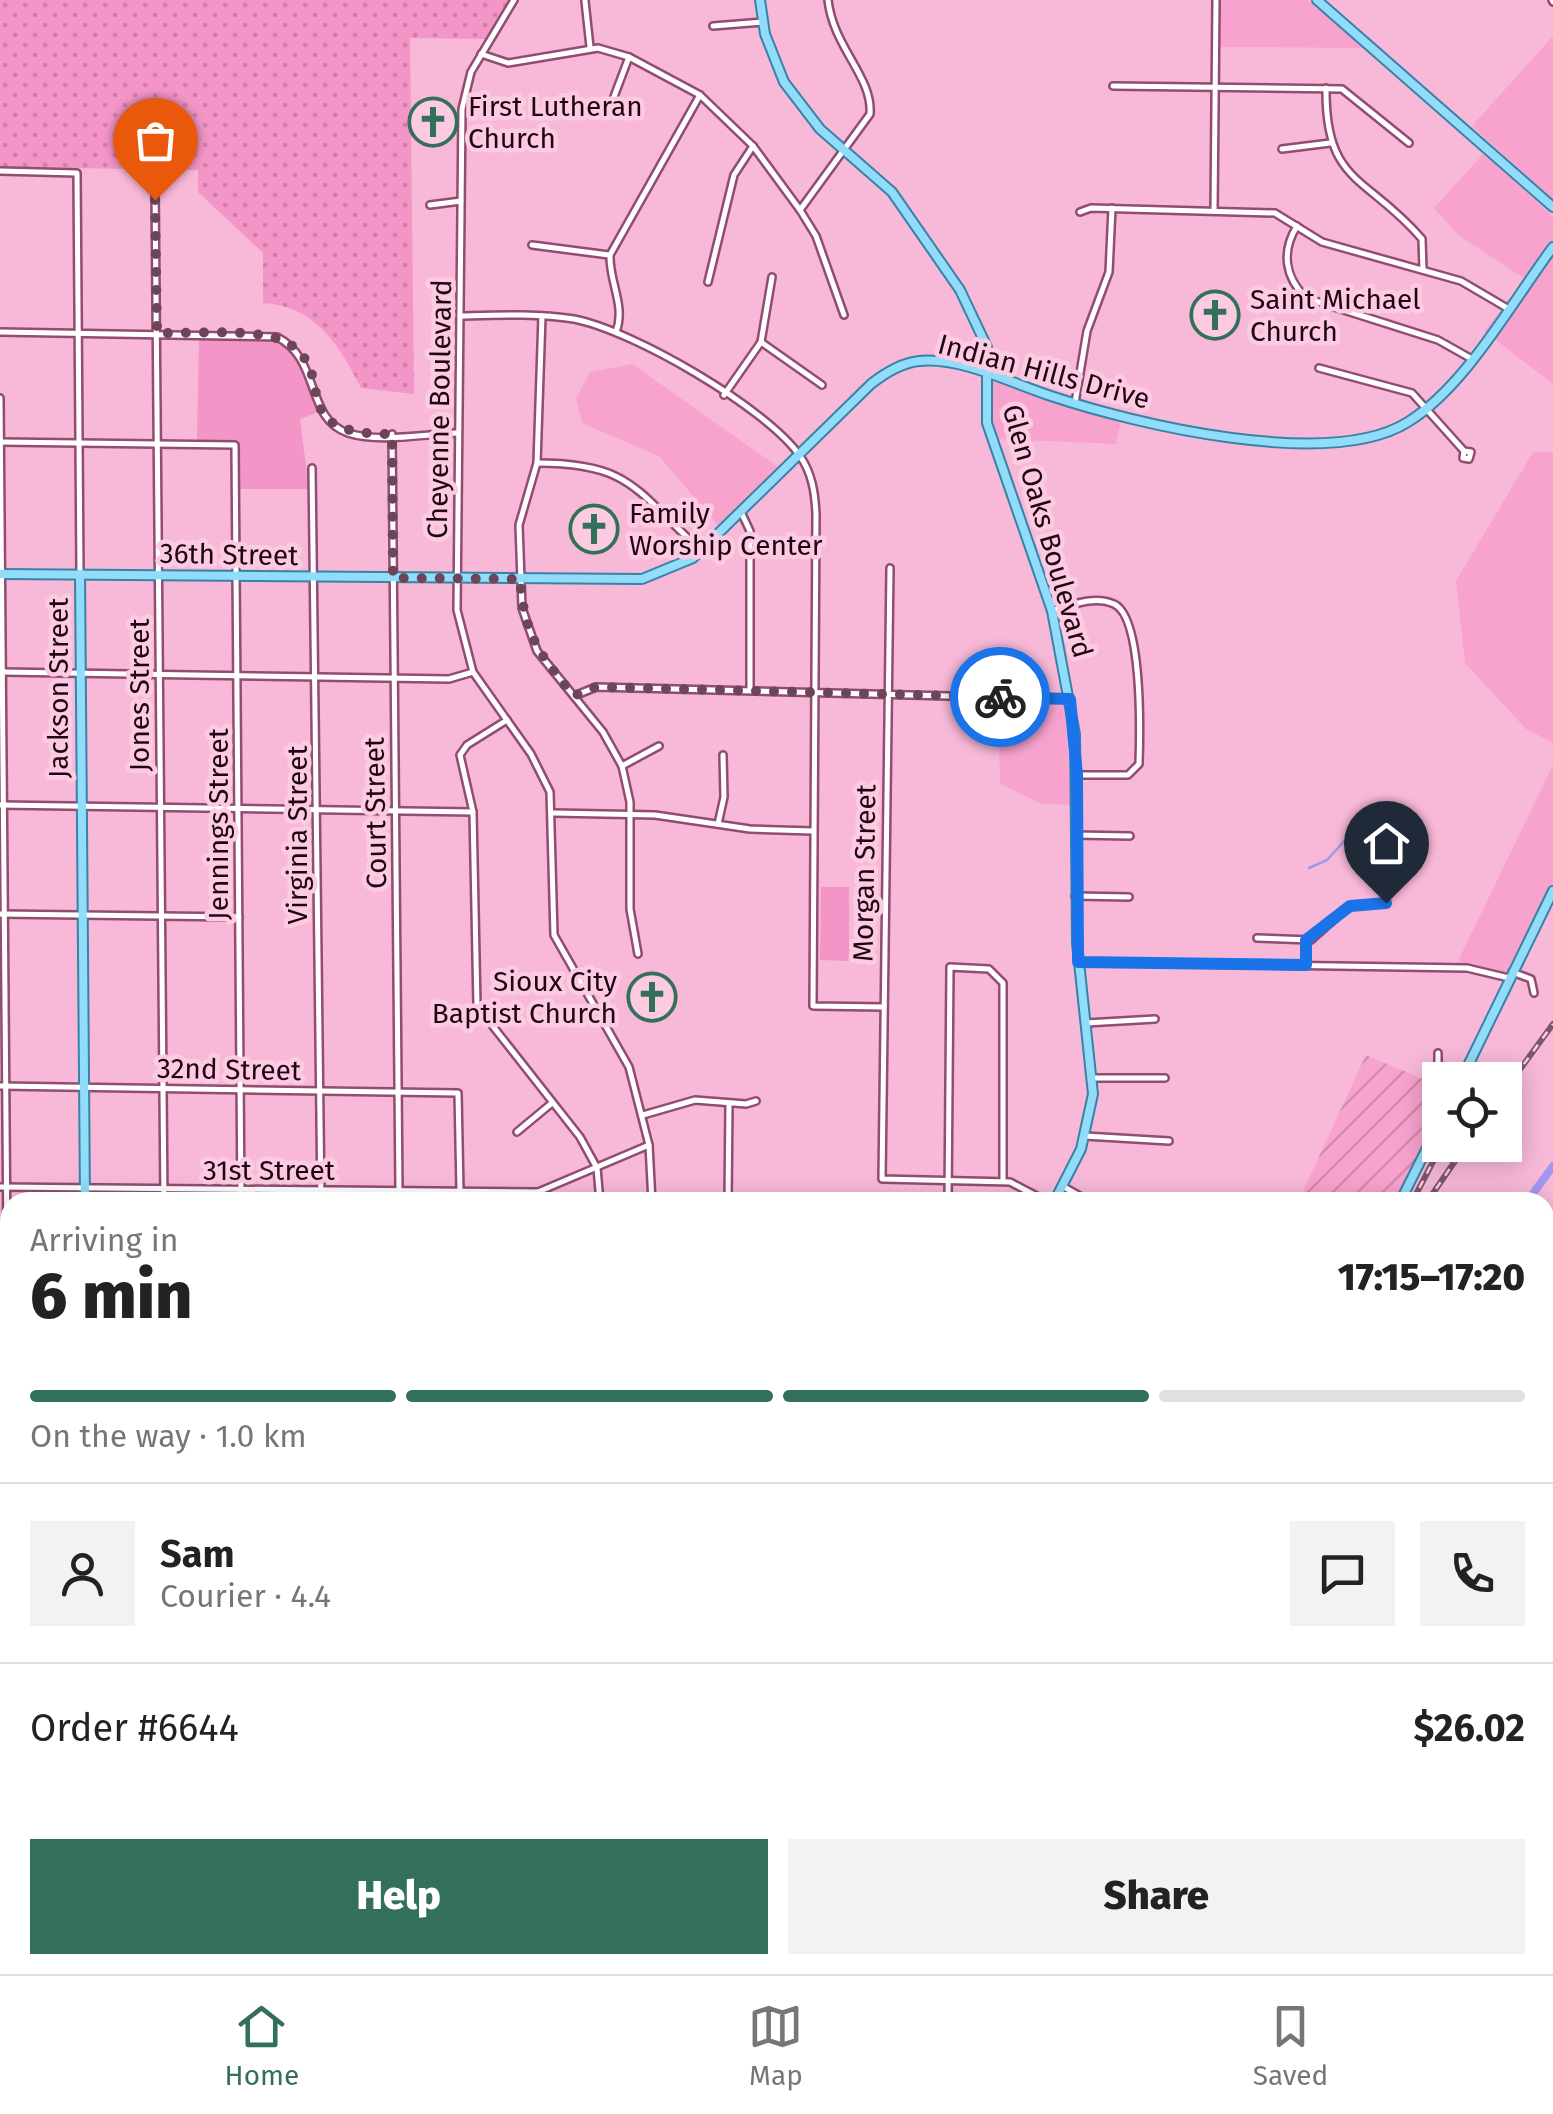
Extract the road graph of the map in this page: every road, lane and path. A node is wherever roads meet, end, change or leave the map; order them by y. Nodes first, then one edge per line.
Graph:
1 (514, 0) edge
2 (586, 0) edge
3 (760, 0) edge
4 (828, 0) edge
5 (1216, 0) edge
6 (1317, 0) edge
7 (762, 22) junction
8 (713, 26) dead end
9 (590, 47) junction
10 (481, 54) junction
11 (630, 56) junction
12 (1114, 86) dead end
13 (1215, 87) junction
14 (1326, 88) junction
15 (700, 95) junction
16 (612, 102) dead end
17 (1330, 143) junction
18 (1409, 143) dead end
19 (753, 146) junction
20 (1282, 149) dead end
21 (846, 152) junction
22 (0, 171) edge
23 (155, 187) dead end
24 (461, 201) junction
25 (430, 205) dead end
26 (1553, 207) edge
27 (1112, 208) junction
28 (800, 210) junction
29 (1214, 211) junction
30 (1080, 212) dead end
31 (1296, 226) junction
32 (532, 245) dead end
33 (1553, 247) edge
34 (610, 255) junction
35 (1423, 270) junction
36 (772, 277) dead end
37 (708, 282) dead end
38 (1507, 308) junction
39 (844, 315) dead end
40 (460, 316) junction
41 (542, 316) junction
42 (0, 332) edge
43 (78, 332) junction
44 (616, 332) junction
45 (157, 333) junction
46 (762, 342) junction
47 (1470, 358) junction
48 (1319, 368) dead end
49 (988, 374) junction
50 (822, 385) dead end
51 (724, 395) junction
52 (0, 398) edge
53 (1075, 403) junction
54 (1429, 406) junction
55 (457, 433) junction
56 (392, 434) junction
57 (0, 440) edge
58 (79, 443) junction
59 (157, 444) junction
60 (1464, 452) dead end
61 (799, 455) junction
62 (537, 463) junction
63 (312, 468) dead end
64 (741, 512) junction
65 (701, 550) junction
66 (890, 568) dead end
67 (1, 574) edge
68 (80, 574) junction
69 (158, 576) junction
70 (236, 576) junction
71 (315, 578) junction
72 (393, 578) junction
73 (457, 579) junction
74 (520, 579) junction
75 (1052, 611) junction
76 (1, 672) edge
77 (473, 672) junction
78 (80, 674) junction
79 (159, 675) junction
80 (238, 677) junction
81 (316, 678) junction
82 (394, 679) junction
83 (750, 690) junction
84 (815, 692) junction
85 (886, 694) junction
86 (574, 696) junction
87 (1070, 699) junction
88 (507, 720) junction
89 (660, 746) dead end
90 (723, 755) dead end
91 (622, 766) junction
92 (1077, 775) junction
93 (2, 805) edge
94 (81, 806) junction
95 (160, 808) junction
96 (238, 808) junction
97 (317, 809) junction
98 (395, 810) junction
99 (474, 812) junction
100 (552, 813) junction
101 (631, 814) junction
102 (718, 824) junction
103 (814, 831) junction
104 (1076, 835) junction
105 (1130, 836) dead end
106 (1553, 891) edge
107 (1075, 896) junction
108 (1129, 897) dead end
109 (1386, 903) dead end
110 (2, 914) edge
111 (82, 914) junction
112 (161, 916) junction
113 (239, 917) junction
114 (1257, 938) dead end
115 (1306, 940) junction
116 (638, 954) dead end
117 (1078, 962) junction
118 (1306, 965) junction
119 (1510, 975) junction
120 (1534, 992) dead end
121 (884, 1007) junction
122 (1154, 1019) dead end
123 (1086, 1024) junction
124 (1438, 1054) dead end
125 (1438, 1062) edge
126 (1469, 1062) edge
127 (1092, 1078) junction
128 (1165, 1078) dead end
129 (3, 1086) edge
130 (84, 1086) junction
131 (162, 1088) junction
132 (241, 1089) junction
133 (319, 1090) junction
134 (397, 1091) junction
135 (756, 1101) dead end
136 (728, 1103) junction
137 (552, 1104) junction
138 (643, 1115) junction
139 (516, 1132) dead end
140 (1085, 1136) junction
141 (1169, 1141) dead end
142 (648, 1145) junction
143 (1422, 1158) edge
144 (598, 1168) junction
145 (948, 1180) junction
146 (1004, 1181) junction
147 (4, 1187) edge
148 (84, 1188) junction
149 (1064, 1188) junction
150 (164, 1189) junction
151 (320, 1189) junction
152 (240, 1190) junction
153 (399, 1190) junction
154 (460, 1191) junction
155 (84, 1192) edge
156 (503, 1192) joint
157 (538, 1192) joint
158 (599, 1192) edge
159 (651, 1192) edge
160 (728, 1192) edge
161 (948, 1192) edge
162 (1033, 1192) edge
163 (1060, 1192) edge
164 (1072, 1192) edge
165 (1405, 1192) edge

1 - 10 street, Cheyenne Boulevard
2 - 9 street
3 - 7 main road, Glen Oaks Boulevard
4 - 21 street
5 - 13 street
6 - 26 main road
7 - 8 street
7 - 21 main road, Glen Oaks Boulevard
9 - 10 street
9 - 11 street
10 - 24 street, Cheyenne Boulevard
11 - 15 street
11 - 16 street
12 - 13 street
13 - 14 street
13 - 29 street
14 - 17 street
14 - 18 street
15 - 19 street
15 - 34 street
17 - 20 street
17 - 35 street
19 - 28 street
19 - 37 street
21 - 28 street
21 - 49 main road, Glen Oaks Boulevard
22 - 43 street, Jackson Street
23 - 45 street, Jones Street
24 - 25 street
24 - 40 street, Cheyenne Boulevard
27 - 29 street
27 - 30 street
27 - 53 street
28 - 39 street
29 - 31 street
31 - 35 street
31 - 47 street
32 - 34 street
33 - 38 main road, Indian Hills Drive
34 - 44 street
35 - 38 street
36 - 46 street
38 - 47 main road, Indian Hills Drive
40 - 41 street
40 - 55 street, Cheyenne Boulevard
41 - 44 street
41 - 62 street
42 - 43 street
43 - 45 street
43 - 58 street, Jackson Street
44 - 51 street
45 - 56 street
45 - 59 street, Jones Street
46 - 50 street
46 - 51 street
47 - 54 main road, Indian Hills Drive
48 - 54 street
49 - 53 main road, Indian Hills Drive
49 - 61 main road, Indian Hills Drive
49 - 75 main road, Glen Oaks Boulevard
51 - 61 street
52 - 57 street
53 - 54 main road, Indian Hills Drive
54 - 60 street
55 - 56 street
55 - 73 street, Cheyenne Boulevard
56 - 72 street, Court Street
57 - 58 street
57 - 67 street
58 - 59 street
58 - 68 street, Jackson Street
59 - 69 street, Jones Street
59 - 70 street, Jennings Street
61 - 64 main road, Indian Hills Drive
61 - 84 street
62 - 65 street
62 - 74 street
63 - 71 street, Virginia Street
64 - 65 main road, Indian Hills Drive
64 - 83 street
65 - 74 main road, Indian Hills Drive
66 - 85 street, Morgan Street
67 - 68 main road, 36th Street
67 - 76 street
68 - 69 main road, 36th Street
68 - 78 main road, Jackson Street
69 - 70 main road, 36th Street
69 - 79 street, Jones Street
70 - 71 main road, 36th Street
70 - 80 street, Jennings Street
71 - 72 main road, 36th Street
71 - 81 street, Virginia Street
72 - 73 main road, 36th Street
72 - 82 street, Court Street
73 - 74 main road, Indian Hills Drive
73 - 77 street, Cheyenne Boulevard
74 - 86 street
75 - 87 main road, Glen Oaks Boulevard
75 - 92 street
76 - 78 street
76 - 93 street
77 - 82 street
77 - 88 street, Cheyenne Boulevard
78 - 79 street
78 - 94 main road, Jackson Street
79 - 80 street
79 - 95 street, Jones Street
80 - 81 street
80 - 96 street, Jennings Street
81 - 82 street
81 - 97 street, Virginia Street
82 - 98 street, Court Street
83 - 84 street
83 - 86 street
84 - 85 street
84 - 103 street
85 - 87 street
85 - 121 street, Morgan Street
86 - 91 street
87 - 92 main road, Glen Oaks Boulevard
88 - 99 street
88 - 100 street, Cheyenne Boulevard
89 - 91 street
90 - 102 street
91 - 101 street
92 - 104 main road, Glen Oaks Boulevard
93 - 94 street
93 - 110 street
94 - 95 street
94 - 111 main road, Jackson Street
95 - 96 street
95 - 112 street, Jones Street
96 - 97 street
96 - 113 street, Jennings Street
97 - 98 street
97 - 133 street, Virginia Street
98 - 99 street
98 - 134 street, Court Street
99 - 137 street
100 - 101 street
100 - 138 street, Cheyenne Boulevard
101 - 102 street
101 - 116 street
102 - 103 street
103 - 121 street
104 - 105 street
104 - 107 main road, Glen Oaks Boulevard
106 - 119 main road
107 - 108 street
107 - 117 main road, Glen Oaks Boulevard
109 - 115 street
110 - 111 street
110 - 129 street
111 - 112 street
111 - 130 main road, Jackson Street
112 - 113 street
112 - 131 street, Jones Street
113 - 132 street, Jennings Street
114 - 115 street
115 - 118 street
117 - 118 street
117 - 123 main road, Glen Oaks Boulevard
118 - 119 street
119 - 120 street
119 - 126 main road
121 - 145 street, Morgan Street
122 - 123 street
123 - 127 main road, Glen Oaks Boulevard
124 - 125 street
127 - 128 street
127 - 140 main road, Glen Oaks Boulevard
129 - 130 street, 32nd Street
129 - 147 street
130 - 131 street, 32nd Street
130 - 148 main road, Jackson Street
131 - 132 street, 32nd Street
131 - 150 street, Jones Street
132 - 133 street, 32nd Street
132 - 152 street, Jennings Street
133 - 134 street, 32nd Street
133 - 151 street, Virginia Street
134 - 153 street, Court Street
134 - 154 street, 32nd Street
135 - 136 street
136 - 138 street
136 - 160 street
137 - 139 street
137 - 144 street
138 - 142 street, Cheyenne Boulevard
140 - 141 street
140 - 149 main road, Glen Oaks Boulevard
142 - 144 street
142 - 159 street, Cheyenne Boulevard
143 - 165 main road
144 - 157 street
144 - 158 street
145 - 146 street
145 - 146 street
145 - 161 street
146 - 162 street
147 - 148 street, 31st Street
148 - 150 street, 31st Street
148 - 155 main road, Jackson Street
149 - 163 main road, Glen Oaks Boulevard
149 - 164 street
150 - 152 street, 31st Street
151 - 152 street, 31st Street
151 - 153 street, 31st Street
153 - 154 street, 31st Street
154 - 156 street, 31st Street
156 - 157 street, 31st Street

